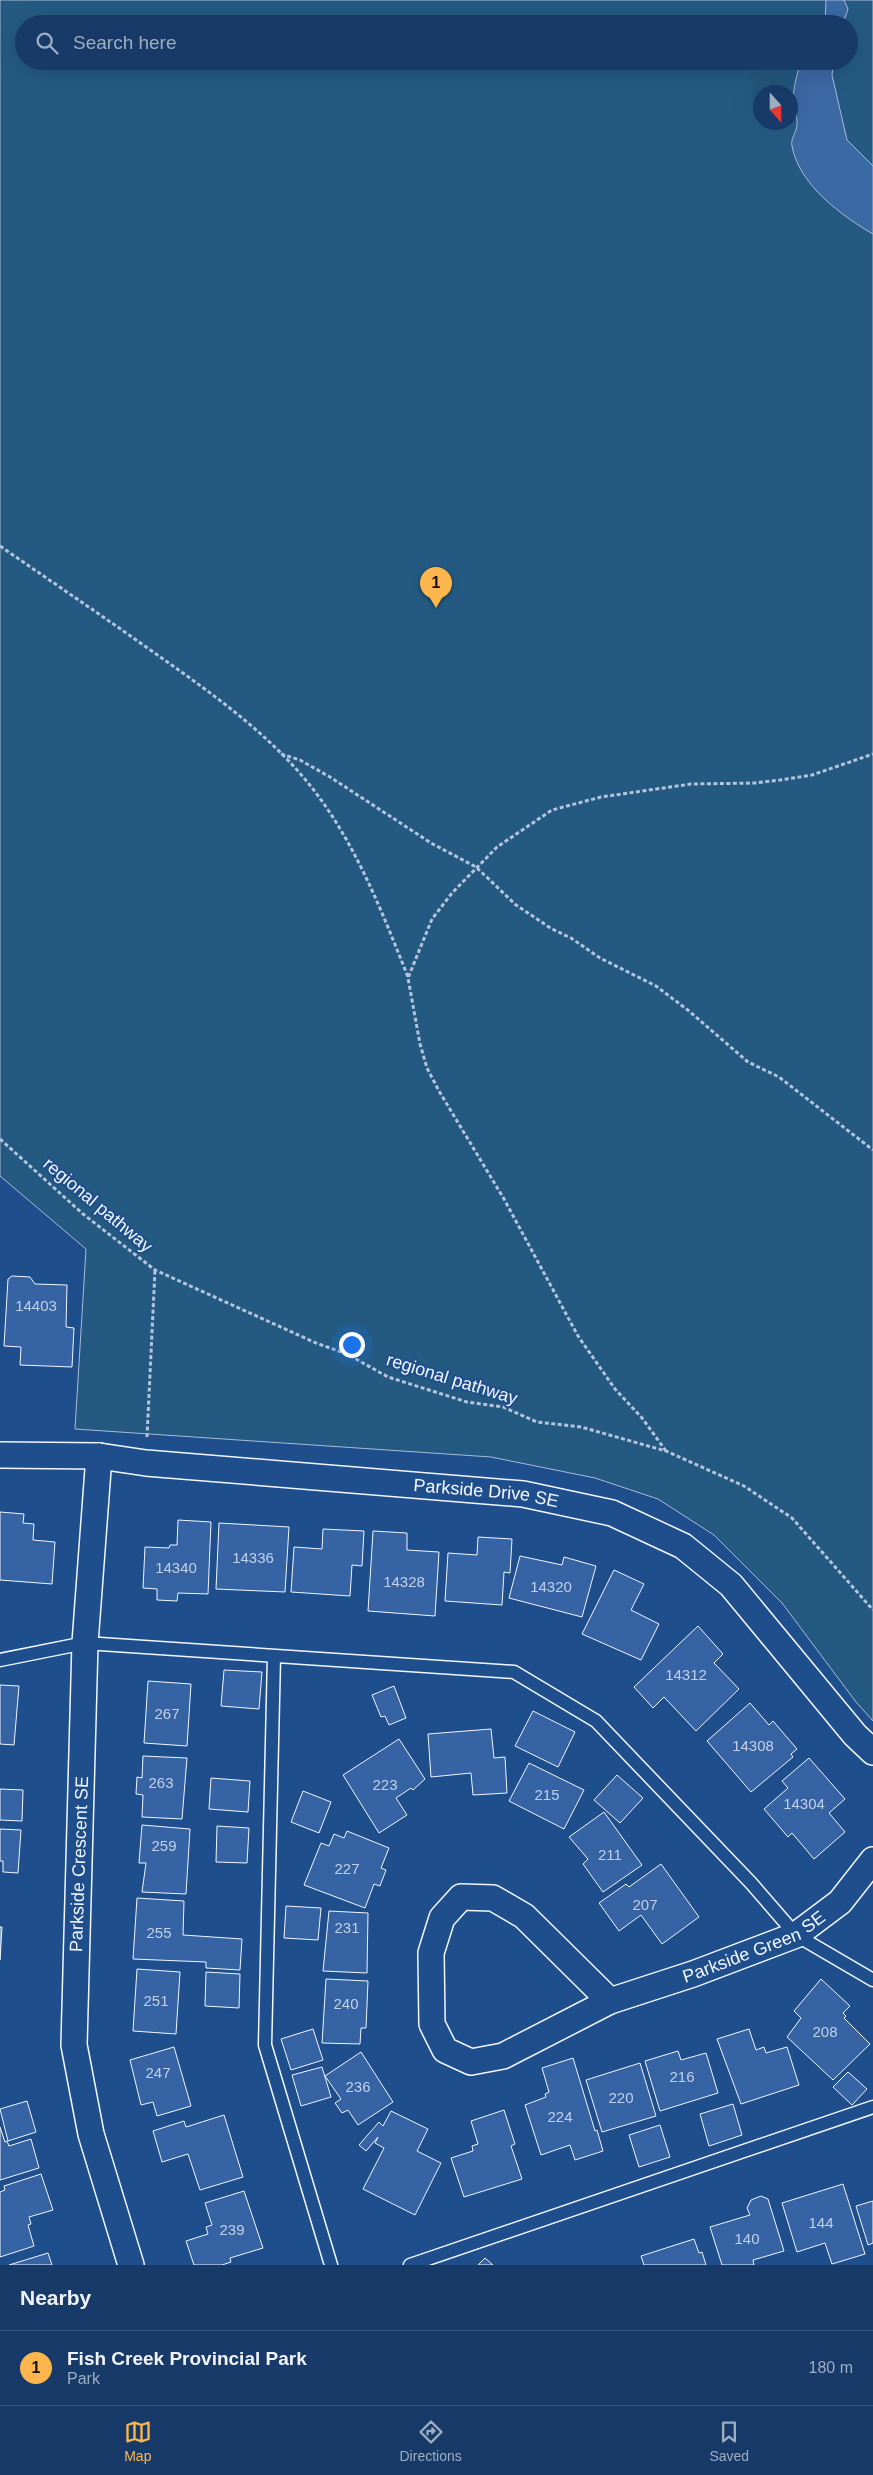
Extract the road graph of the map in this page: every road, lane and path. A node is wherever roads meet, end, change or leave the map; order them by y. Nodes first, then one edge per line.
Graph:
1 (0, 546) edge
2 (281, 754) junction
3 (873, 754) edge
4 (476, 867) junction
5 (408, 978) junction
6 (0, 1139) edge
7 (873, 1150) edge
8 (155, 1270) junction
9 (666, 1451) junction
10 (0, 1455) edge
11 (99, 1456) junction
12 (146, 1463) junction
13 (873, 1610) edge
14 (85, 1644) junction
15 (274, 1656) junction
16 (0, 1660) edge
17 (873, 1752) edge
18 (873, 1860) edge
19 (796, 1935) junction
20 (873, 1980) edge
21 (610, 2001) junction
22 (873, 2107) edge
23 (132, 2265) edge
24 (331, 2265) edge
25 (410, 2265) edge

1 - 2 path
2 - 4 path
2 - 5 path
3 - 4 path
4 - 5 path
4 - 7 path
5 - 9 path
6 - 8 path, regional pathway
8 - 9 path, regional pathway
8 - 12 path
9 - 13 path, regional pathway
10 - 11 street, Parkside Drive SE
11 - 12 street, Parkside Drive SE
11 - 14 street, Parkside Crescent SE
12 - 17 street, Parkside Drive SE
14 - 15 lane
14 - 16 lane
14 - 23 street, Parkside Crescent SE
15 - 19 lane
15 - 24 lane
18 - 19 street, Parkside Green SE
19 - 20 lane
19 - 21 street, Parkside Green SE
21 - 21 street, Parkside Green SE
22 - 25 lane

